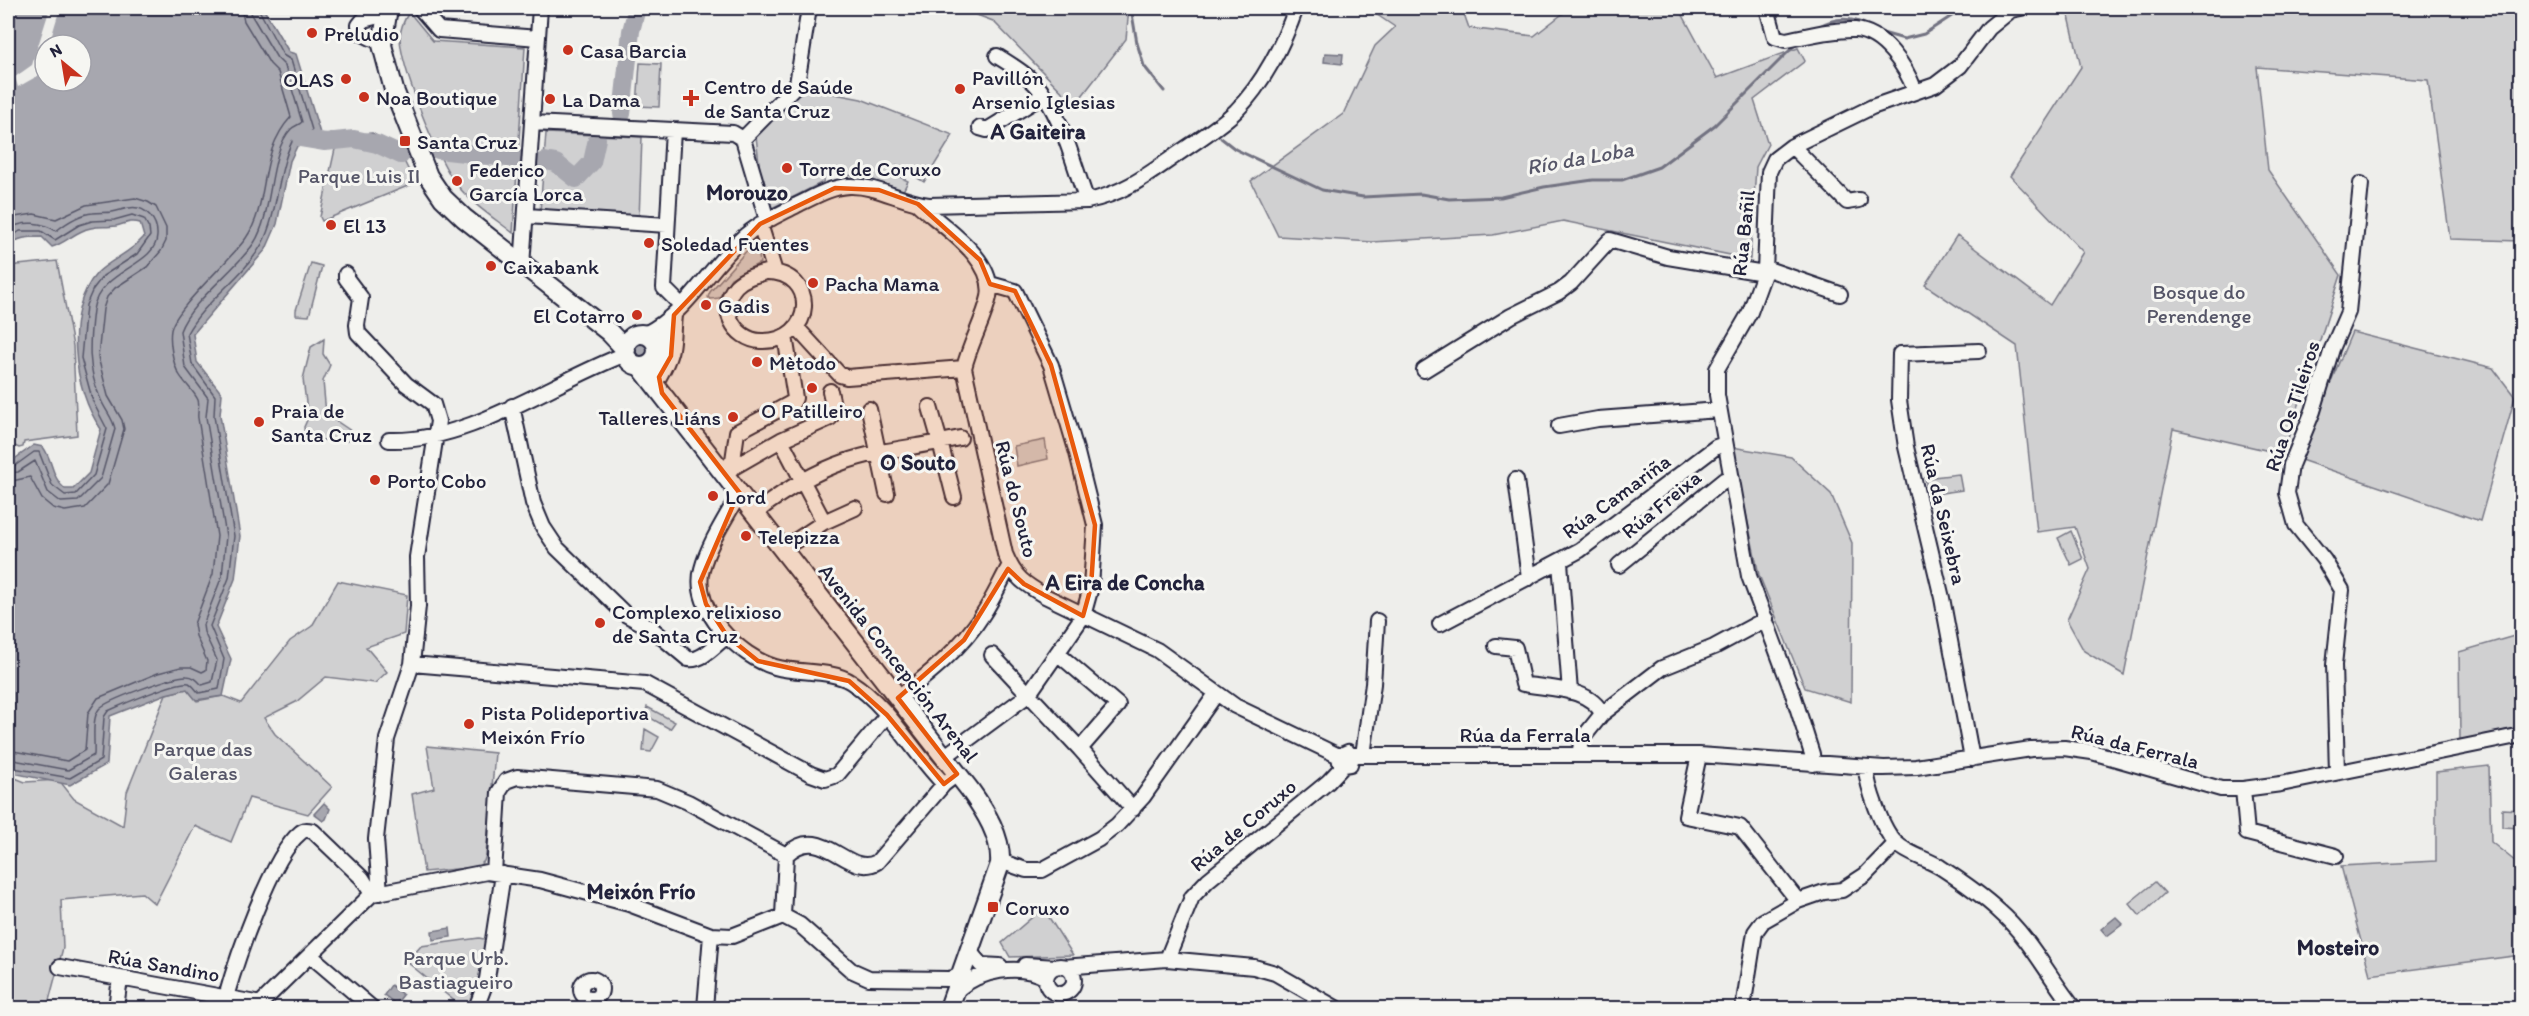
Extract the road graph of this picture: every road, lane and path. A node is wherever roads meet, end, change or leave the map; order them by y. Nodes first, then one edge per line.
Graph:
1 (420, 8) edge
2 (540, 8) edge
3 (809, 8) edge
4 (1296, 8) edge
5 (1767, 8) edge
6 (2021, 8) edge
7 (388, 11) edge
8 (538, 38) junction
9 (382, 40) junction
10 (997, 56) dead end
11 (1915, 91) junction
12 (1044, 95) junction
13 (533, 123) junction
14 (980, 128) dead end
15 (673, 130) junction
16 (743, 139) junction
17 (1792, 146) junction
18 (2361, 184) dead end
19 (1859, 200) dead end
20 (1086, 201) junction
21 (918, 204) junction
22 (526, 216) junction
23 (763, 222) junction
24 (667, 225) junction
25 (522, 266) junction
26 (1764, 270) junction
27 (775, 272) junction
28 (346, 274) dead end
29 (990, 284) junction
30 (1840, 294) dead end
31 (677, 313) junction
32 (797, 328) junction
33 (611, 334) junction
34 (785, 336) junction
35 (636, 351) junction
36 (1979, 351) dead end
37 (964, 368) junction
38 (1424, 370) dead end
39 (660, 385) junction
40 (830, 391) dead end
41 (512, 406) junction
42 (930, 407) dead end
43 (869, 409) dead end
44 (1719, 410) junction
45 (1558, 426) dead end
46 (436, 437) junction
47 (960, 438) dead end
48 (389, 440) dead end
49 (781, 440) junction
50 (940, 442) junction
51 (1725, 444) junction
52 (879, 454) junction
53 (723, 472) junction
54 (1730, 478) junction
55 (1516, 480) dead end
56 (802, 481) junction
57 (887, 494) dead end
58 (742, 496) junction
59 (954, 497) dead end
60 (855, 508) dead end
61 (755, 513) junction
62 (824, 522) junction
63 (795, 541) dead end
64 (1560, 562) junction
65 (1010, 565) junction
66 (1619, 565) dead end
67 (1529, 578) junction
68 (1083, 616) junction
69 (1766, 619) junction
70 (1377, 621) dead end
71 (1440, 624) dead end
72 (727, 636) junction
73 (1496, 646) dead end
74 (1057, 653) junction
75 (992, 655) dead end
76 (412, 664) junction
77 (1570, 692) junction
78 (1216, 694) junction
79 (1028, 695) junction
80 (898, 698) junction
81 (1602, 714) junction
82 (887, 716) junction
83 (2522, 735) edge
84 (1080, 749) junction
85 (1579, 755) junction
86 (1699, 755) junction
87 (944, 757) junction
88 (1349, 758) junction
89 (1972, 759) junction
90 (1813, 764) junction
91 (1866, 768) junction
92 (2337, 772) junction
93 (950, 779) junction
94 (2243, 789) junction
95 (1133, 809) junction
96 (1896, 843) junction
97 (786, 855) junction
98 (2336, 856) dead end
99 (1000, 861) junction
100 (498, 874) junction
101 (376, 893) junction
102 (1798, 901) junction
103 (783, 916) junction
104 (711, 935) junction
105 (970, 952) junction
106 (310, 956) junction
107 (1167, 959) junction
108 (1088, 965) junction
109 (60, 967) dead end
110 (1059, 967) junction
111 (120, 978) junction
112 (1046, 978) junction
113 (1074, 978) junction
114 (959, 983) junction
115 (226, 997) junction
116 (1058, 1001) edge
117 (259, 1006) edge
118 (116, 1008) edge
119 (372, 1008) edge
120 (476, 1008) edge
121 (705, 1008) edge
122 (950, 1008) edge
123 (1336, 1008) edge
124 (1743, 1008) edge
125 (2074, 1008) edge

1 - 8 street
2 - 8 street
3 - 16 street
4 - 20 street
5 - 11 street
6 - 11 street, Rúa Bañil
7 - 9 main road
7 - 9 street
8 - 13 street
9 - 25 main road
10 - 12 street
11 - 17 street, Rúa Bañil
12 - 14 street
12 - 20 street
13 - 15 street
13 - 22 street
15 - 16 street
15 - 24 street
16 - 23 street
17 - 19 street
17 - 26 street, Rúa Bañil
18 - 92 street, Rúa Os Tileiros
20 - 21 street
21 - 23 street
21 - 29 street
22 - 24 street
22 - 25 street
23 - 27 street
23 - 31 street
24 - 31 street
25 - 33 main road
26 - 30 street
26 - 38 street
26 - 44 street, Rúa Bañil
27 - 32 street
27 - 34 street
28 - 46 street
29 - 37 street, Rúa do Souto
29 - 68 street
31 - 35 street
31 - 39 street
32 - 34 street
32 - 37 street
33 - 35 main road
33 - 35 street
34 - 53 street
35 - 39 main road, Avenida Concepción Arenal
35 - 41 street
36 - 89 street, Rúa da Seixebra
37 - 65 street, Rúa do Souto
39 - 53 main road, Avenida Concepción Arenal
40 - 49 street
41 - 46 street
41 - 72 street
42 - 50 street
43 - 52 street
44 - 45 street
44 - 51 street, Rúa Bañil
46 - 48 street
46 - 76 street
47 - 50 street
49 - 53 street
49 - 56 street
50 - 52 street
50 - 59 street
51 - 54 street, Rúa Bañil
51 - 64 street, Rúa Camariña
52 - 56 street
52 - 57 street
53 - 58 main road, Avenida Concepción Arenal
54 - 66 street, Rúa Freixa
54 - 69 street, Rúa Bañil
55 - 67 street
56 - 61 street
56 - 62 street
58 - 61 main road, Avenida Concepción Arenal
58 - 72 street
60 - 62 street
61 - 80 main road, Avenida Concepción Arenal
62 - 63 street
64 - 67 street, Rúa Camariña
64 - 77 street
65 - 68 street, Rúa do Souto
65 - 80 street
67 - 71 street, Rúa Camariña
68 - 74 street
68 - 78 street, Rúa do Souto
69 - 81 street
69 - 90 street, Rúa Bañil
70 - 88 street
72 - 82 street
73 - 77 street
74 - 79 street
74 - 84 street
75 - 79 street
76 - 82 street
76 - 101 street
77 - 81 street
78 - 88 street, Rúa do Souto
78 - 95 street
79 - 84 street
79 - 87 street
80 - 87 main road, Avenida Concepción Arenal
81 - 85 street
82 - 93 street
83 - 92 street, Rúa da Ferrala
84 - 95 street
85 - 86 street, Rúa da Ferrala
85 - 88 street, Rúa da Ferrala
86 - 90 street, Rúa da Ferrala
86 - 102 street
87 - 93 main road, Avenida Concepción Arenal
88 - 107 street, Rúa de Coruxo
89 - 91 street, Rúa da Ferrala
89 - 94 street, Rúa da Ferrala
90 - 91 street, Rúa da Ferrala
91 - 96 street
92 - 94 street, Rúa da Ferrala
93 - 97 street
93 - 99 main road, Avenida Concepción Arenal
94 - 98 street
95 - 99 street
96 - 102 street
96 - 125 street
97 - 100 street
97 - 103 street
99 - 105 main road
100 - 101 street
100 - 104 street
100 - 120 street
101 - 106 street
101 - 115 street
102 - 124 street
103 - 104 street
103 - 114 street
104 - 121 street
105 - 110 street
105 - 114 main road
106 - 117 street
106 - 119 street
107 - 108 street
107 - 123 street
108 - 110 street
108 - 113 street
109 - 111 street, Rúa Sandino
110 - 112 street
110 - 113 street
111 - 115 street, Rúa Sandino
111 - 118 street
112 - 114 street
112 - 116 street
113 - 116 street
114 - 122 main road
115 - 117 street, Rúa Sandino

